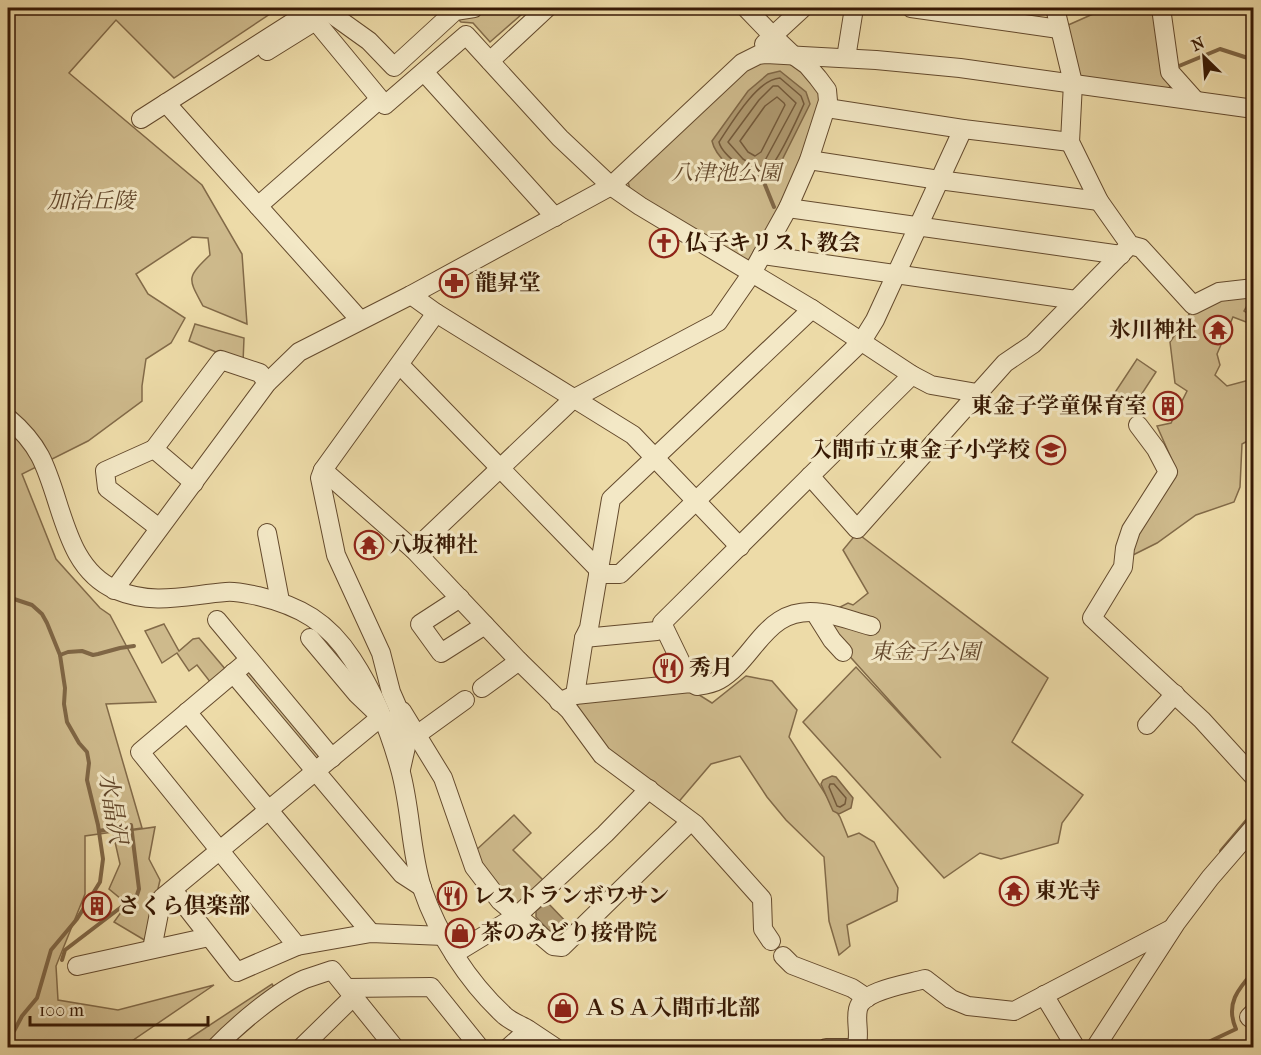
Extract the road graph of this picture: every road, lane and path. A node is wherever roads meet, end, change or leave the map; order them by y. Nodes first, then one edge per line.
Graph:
1 (315, 8) edge
2 (323, 8) edge
3 (474, 8) edge
4 (547, 8) edge
5 (746, 8) edge
6 (803, 8) edge
7 (854, 8) edge
8 (911, 8) edge
9 (1055, 8) edge
10 (1161, 8) edge
11 (1059, 29) junction
12 (773, 36) junction
13 (267, 51) dead end
14 (793, 55) junction
15 (846, 57) junction
16 (490, 61) junction
17 (742, 63) junction
18 (424, 72) junction
19 (1073, 83) junction
20 (380, 99) junction
21 (1195, 100) junction
22 (166, 103) junction
23 (827, 108) junction
24 (1254, 109) edge
25 (141, 119) dead end
26 (963, 129) junction
27 (1070, 142) junction
28 (809, 160) junction
29 (939, 180) junction
30 (611, 186) junction
31 (1099, 201) junction
32 (258, 206) junction
33 (788, 208) junction
34 (555, 217) junction
35 (918, 227) junction
36 (1125, 250) junction
37 (762, 255) junction
38 (752, 273) junction
39 (896, 273) junction
40 (1254, 288) edge
41 (411, 295) junction
42 (1076, 300) junction
43 (812, 309) junction
44 (436, 314) junction
45 (360, 320) junction
46 (862, 340) junction
47 (400, 365) junction
48 (912, 375) junction
49 (267, 383) junction
50 (977, 393) junction
51 (573, 399) junction
52 (8, 418) edge
53 (1138, 425) dead end
54 (154, 449) junction
55 (656, 458) junction
56 (501, 469) junction
57 (323, 470) junction
58 (810, 476) junction
59 (194, 483) junction
60 (695, 501) junction
61 (159, 528) junction
62 (267, 533) dead end
63 (740, 547) junction
64 (414, 550) junction
65 (599, 572) junction
66 (114, 590) junction
67 (460, 598) junction
68 (279, 601) junction
69 (815, 613) junction
70 (217, 620) dead end
71 (484, 625) junction
72 (871, 626) dead end
73 (657, 631) dead end
74 (310, 638) dead end
75 (584, 638) junction
76 (843, 652) dead end
77 (249, 660) junction
78 (519, 661) junction
79 (233, 673) junction
80 (691, 682) junction
81 (482, 688) dead end
82 (1175, 694) junction
83 (567, 698) junction
84 (465, 700) dead end
85 (398, 708) junction
86 (187, 712) junction
87 (381, 717) junction
88 (1147, 725) dead end
89 (418, 734) junction
90 (332, 759) junction
91 (400, 770) junction
92 (316, 771) junction
93 (1254, 777) edge
94 (649, 789) junction
95 (268, 811) junction
96 (690, 822) junction
97 (1254, 827) edge
98 (220, 851) junction
99 (422, 887) junction
100 (173, 890) junction
101 (518, 915) junction
102 (1171, 929) junction
103 (371, 933) junction
104 (444, 936) junction
105 (209, 937) junction
106 (771, 941) dead end
107 (297, 946) junction
108 (152, 949) junction
109 (454, 954) junction
110 (783, 956) dead end
111 (77, 966) dead end
112 (351, 992) junction
113 (1044, 995) junction
114 (867, 998) junction
115 (1254, 1012) edge
116 (1254, 1021) edge
117 (528, 1030) junction
118 (215, 1047) edge
119 (301, 1047) edge
120 (395, 1047) edge
121 (480, 1047) edge
122 (508, 1047) edge
123 (556, 1047) edge
124 (826, 1047) edge
125 (847, 1047) edge
126 (856, 1047) edge
127 (1076, 1047) edge
128 (1095, 1047) edge

1 - 22 street
2 - 3 street
4 - 16 street
5 - 12 street
6 - 12 street
7 - 15 street
8 - 11 street
9 - 11 street
10 - 21 street
11 - 19 street
12 - 14 street
12 - 17 street
13 - 20 street
14 - 15 street
14 - 17 street
14 - 23 street
15 - 19 street
16 - 18 street
16 - 30 street
17 - 30 street
18 - 20 street
18 - 34 street
19 - 21 street
19 - 27 street
20 - 32 street
21 - 24 street
22 - 25 street
22 - 32 street
23 - 26 street
23 - 28 street
26 - 27 street
26 - 29 street
27 - 31 street
28 - 29 street
28 - 33 street
29 - 31 street
29 - 35 street
30 - 34 street
30 - 38 street
31 - 36 street
32 - 45 street
33 - 35 street
33 - 37 street
34 - 41 street
35 - 36 street
35 - 39 street
36 - 40 street
36 - 42 street
37 - 38 street
37 - 39 street
38 - 43 street
38 - 51 street
39 - 42 street
39 - 46 street
41 - 44 street
41 - 45 street
42 - 50 street
43 - 46 street
43 - 55 street
44 - 47 street
44 - 51 street
45 - 49 street
46 - 48 street
46 - 60 street
47 - 56 street
47 - 57 street
48 - 50 street
48 - 58 street
49 - 54 street
49 - 59 street
50 - 58 street
51 - 55 street
51 - 56 street
52 - 66 street
53 - 82 street
54 - 59 street
54 - 61 street
55 - 60 street
55 - 65 street
56 - 64 street
56 - 65 street
57 - 64 street
57 - 85 street
58 - 63 street
59 - 61 street
60 - 63 street
60 - 65 street
61 - 66 street
62 - 68 street
63 - 80 street
64 - 67 street
65 - 75 street
66 - 68 street
67 - 71 street
67 - 71 street
68 - 87 street
69 - 72 street
69 - 76 street
69 - 80 street
70 - 77 street
71 - 78 street
73 - 75 street
74 - 87 street
75 - 83 street
77 - 79 street
77 - 90 street
78 - 81 street
78 - 83 street
79 - 86 street
79 - 92 street
80 - 83 street
82 - 88 street
82 - 93 street
83 - 94 street
84 - 89 street
85 - 89 street
85 - 91 street
86 - 95 street
86 - 98 street
87 - 90 street
87 - 91 street
89 - 101 street
90 - 92 street
91 - 99 street
92 - 95 street
92 - 99 street
94 - 96 street
94 - 101 street
95 - 98 street
95 - 103 street
96 - 101 street
96 - 106 street
97 - 102 street
98 - 100 street
98 - 107 street
99 - 104 street
100 - 105 street
100 - 108 street
101 - 109 street
102 - 113 street
102 - 128 street
103 - 104 street
103 - 107 street
104 - 109 street
105 - 107 street
105 - 108 street
108 - 111 street
109 - 117 street
110 - 114 street
112 - 118 street
112 - 119 street
112 - 120 street
112 - 121 street
113 - 114 street
113 - 127 street
114 - 126 street
115 - 116 street
117 - 122 street
117 - 123 street
124 - 125 street

